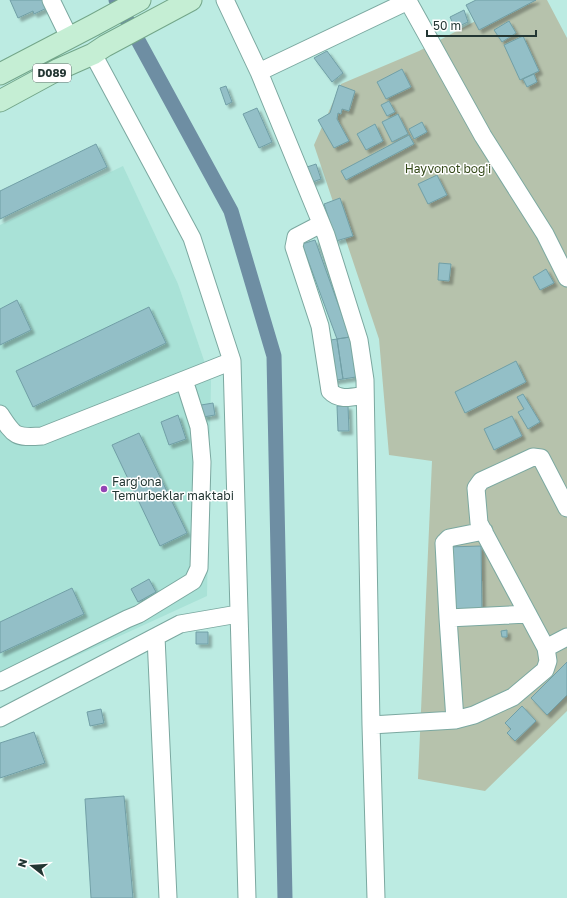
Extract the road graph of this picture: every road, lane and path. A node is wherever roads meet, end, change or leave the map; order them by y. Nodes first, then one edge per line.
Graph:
1 (51, 0) edge
2 (140, 0) edge
3 (225, 0) edge
4 (408, 0) edge
5 (187, 1) edge
6 (72, 36) junction
7 (99, 50) junction
8 (259, 72) junction
9 (0, 74) edge
10 (0, 101) edge
11 (322, 224) junction
12 (567, 278) edge
13 (232, 361) junction
14 (184, 380) junction
15 (365, 395) junction
16 (0, 414) edge
17 (567, 508) edge
18 (484, 531) junction
19 (238, 614) junction
20 (528, 614) junction
21 (448, 618) junction
22 (156, 637) junction
23 (567, 637) edge
24 (546, 648) junction
25 (0, 682) edge
26 (0, 718) edge
27 (455, 720) junction
28 (371, 725) junction
29 (168, 898) edge
30 (247, 898) edge
31 (376, 898) edge

1 - 6 street
2 - 6 main road
3 - 8 street
4 - 8 street
4 - 12 street
5 - 7 main road, D089
6 - 9 main road, D089
7 - 10 main road, D089
7 - 13 street
8 - 11 street
11 - 15 street
11 - 15 street
13 - 14 street
13 - 19 street
14 - 16 street
14 - 25 street
15 - 28 street
17 - 18 street
18 - 20 street
18 - 21 street
19 - 22 street
19 - 30 street
20 - 21 street
20 - 24 street
21 - 27 street
22 - 26 street
22 - 29 street
23 - 24 street
24 - 27 street
27 - 28 street
28 - 31 street

